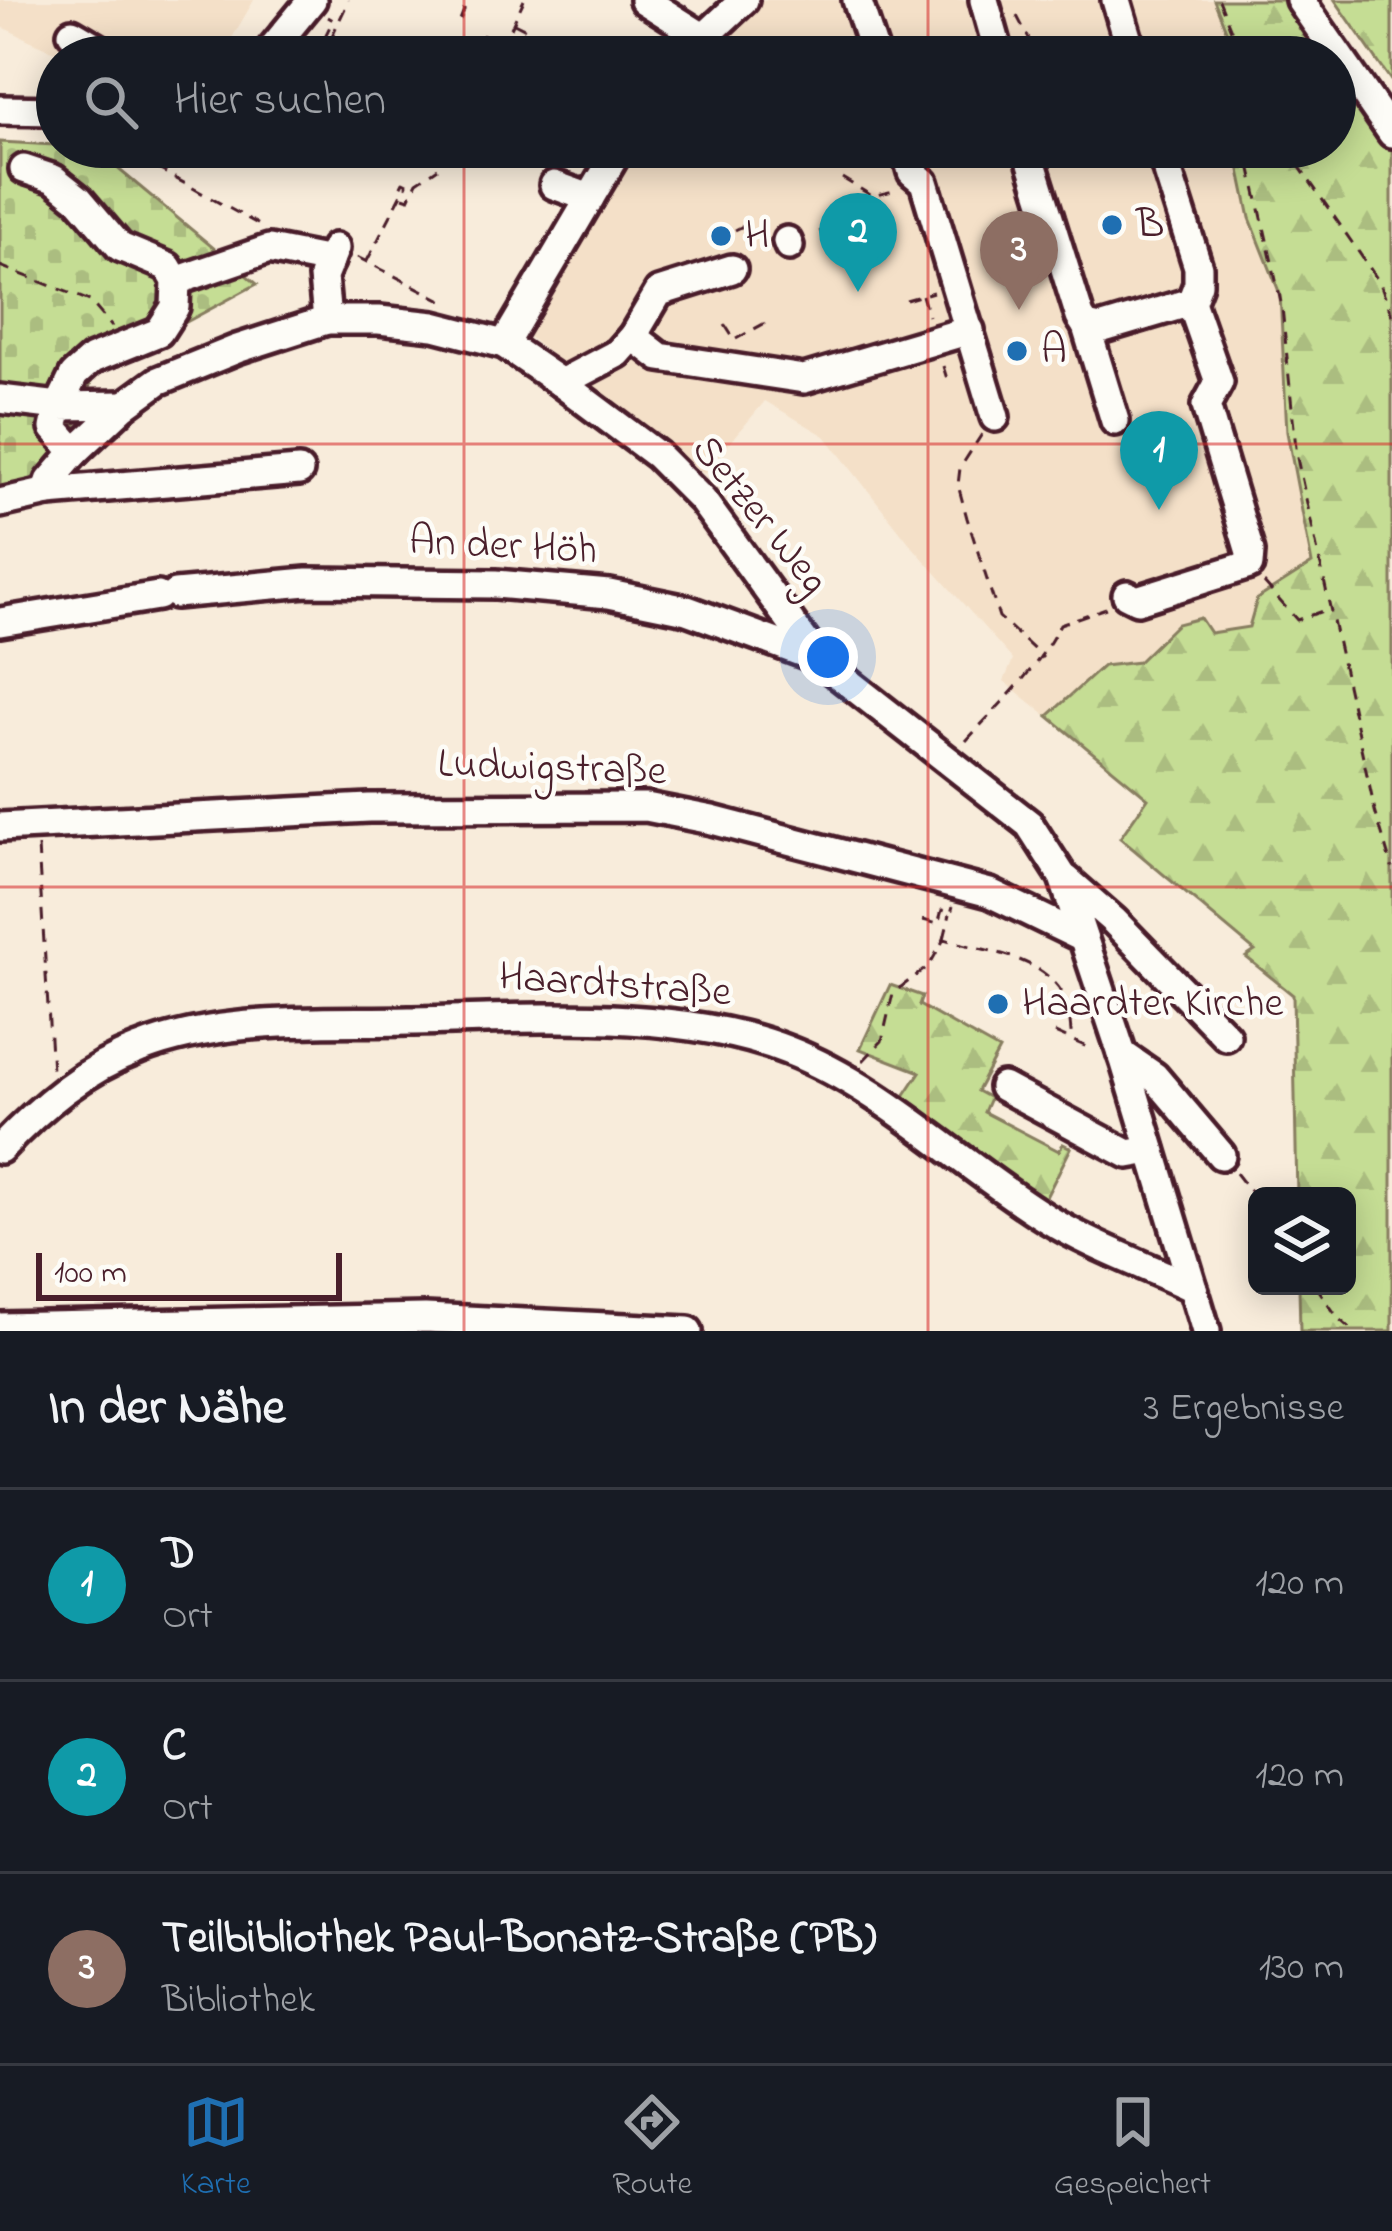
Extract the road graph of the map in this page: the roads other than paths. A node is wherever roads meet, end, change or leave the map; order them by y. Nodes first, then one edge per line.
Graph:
1 (644, 0) edge
2 (744, 0) edge
3 (857, 0) edge
4 (984, 0) edge
5 (1116, 0) edge
6 (1300, 0) edge
7 (310, 3) edge
8 (71, 33) dead end
9 (76, 36) edge
10 (282, 36) edge
11 (681, 36) edge
12 (704, 36) edge
13 (869, 36) edge
14 (994, 36) edge
15 (1127, 36) edge
16 (1325, 36) edge
17 (1356, 81) edge
18 (0, 110) edge
19 (36, 111) edge
20 (1392, 133) edge
21 (608, 168) edge
22 (911, 168) edge
23 (1034, 168) edge
24 (1167, 168) edge
25 (24, 169) dead end
26 (554, 184) dead end
27 (590, 198) junction
28 (732, 269) dead end
29 (176, 280) junction
30 (1191, 302) junction
31 (327, 320) junction
32 (1086, 326) junction
33 (970, 330) junction
34 (633, 336) junction
35 (504, 344) junction
36 (561, 383) junction
37 (0, 399) edge
38 (125, 405) junction
39 (59, 406) junction
40 (995, 417) dead end
41 (1115, 421) dead end
42 (75, 452) junction
43 (299, 471) dead end
44 (48, 492) junction
45 (0, 502) edge
46 (1120, 601) road end
47 (0, 622) edge
48 (817, 658) junction
49 (0, 827) edge
50 (1063, 877) junction
51 (1082, 938) junction
52 (1226, 1036) dead end
53 (1124, 1059) junction
54 (1003, 1087) dead end
55 (0, 1149) edge
56 (1151, 1150) junction
57 (1221, 1155) road end
58 (1193, 1288) junction
59 (0, 1327) edge
60 (688, 1331) edge
61 (1205, 1331) edge

1 - 11 street
2 - 12 street
3 - 13 street
4 - 14 street
5 - 15 street
6 - 16 street
7 - 10 street
8 - 9 street
17 - 20 street
18 - 19 street
21 - 27 street
22 - 33 street
23 - 32 street
24 - 30 street
25 - 29 street
26 - 27 street
27 - 35 street
28 - 34 street
29 - 31 street
29 - 39 street
30 - 32 street
30 - 46 street
31 - 35 street, Setzer Weg
31 - 38 street, Setzer Weg
32 - 41 street
33 - 34 street
33 - 40 street
34 - 36 street
35 - 36 street, Setzer Weg
36 - 48 street, Setzer Weg
37 - 39 street
38 - 39 street
38 - 42 street, Setzer Weg
39 - 42 street
42 - 44 street, Setzer Weg
43 - 44 street
44 - 45 street
47 - 48 street, An der Höh
48 - 50 street, Setzer Weg
49 - 51 street, Ludwigstraße
50 - 51 street, Setzer Weg
50 - 52 street, Setzer Weg
51 - 53 street, Setzer Weg
53 - 56 street, Setzer Weg
53 - 57 street
54 - 56 street
55 - 58 street, Haardtstraße
56 - 58 street, Setzer Weg
58 - 61 street, Setzer Weg
59 - 60 street

